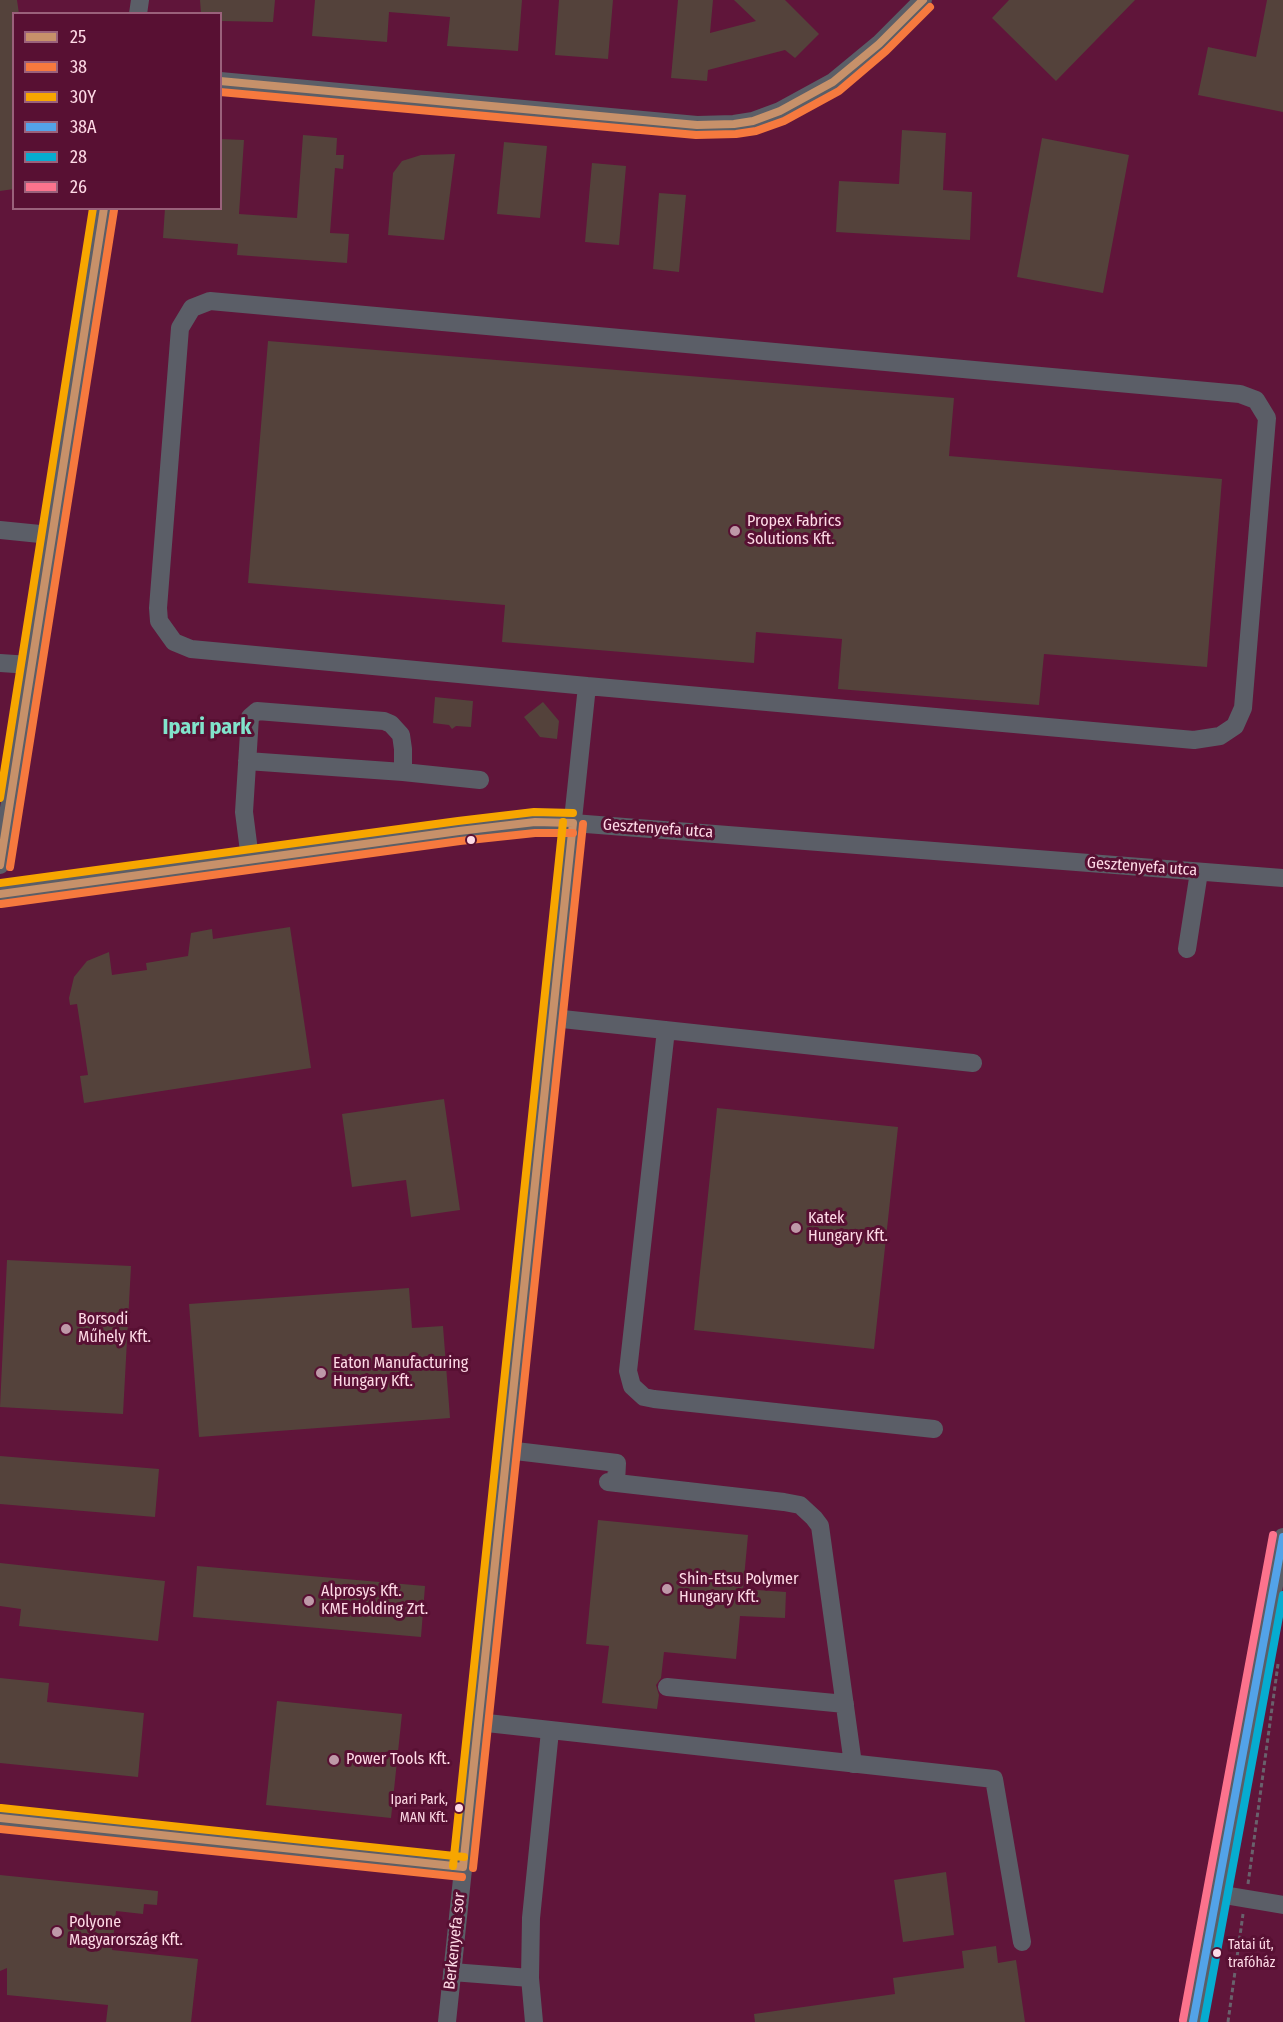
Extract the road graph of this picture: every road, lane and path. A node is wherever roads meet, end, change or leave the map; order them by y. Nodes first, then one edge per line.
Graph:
1 (923, 0) edge
2 (222, 81) edge
3 (104, 210) edge
4 (0, 530) edge
5 (50, 535) junction
6 (0, 663) edge
7 (30, 665) junction
8 (587, 686) junction
9 (247, 761) junction
10 (403, 772) junction
11 (480, 780) dead end
12 (573, 823) junction
13 (250, 859) junction
14 (0, 865) edge
15 (1199, 872) junction
16 (1283, 878) edge
17 (0, 894) edge
18 (1187, 949) dead end
19 (553, 1018) junction
20 (666, 1030) junction
21 (973, 1063) dead end
22 (934, 1429) dead end
23 (507, 1450) junction
24 (1283, 1537) edge
25 (1280, 1655) dead end
26 (667, 1687) dead end
27 (845, 1704) junction
28 (478, 1722) junction
29 (550, 1731) junction
30 (853, 1764) junction
31 (0, 1818) edge
32 (463, 1867) junction
33 (1218, 1894) junction
34 (1245, 1899) junction
35 (1283, 1905) edge
36 (1022, 1942) dead end
37 (452, 1972) junction
38 (530, 1978) junction
39 (447, 2022) edge
40 (534, 2022) edge
41 (1193, 2022) edge
42 (1228, 2022) edge

1 - 2 street
3 - 5 street
4 - 5 street
5 - 7 street
6 - 7 street
7 - 14 street
8 - 8 street
8 - 12 street, Berkenyefa sor
9 - 10 street
9 - 10 street
9 - 13 street
10 - 11 street
12 - 13 street, Gesztenyefa utca
12 - 15 street, Gesztenyefa utca
12 - 19 street, Berkenyefa sor
13 - 17 street, Gesztenyefa utca
15 - 16 street, Gesztenyefa utca
15 - 18 street
19 - 20 street
19 - 23 street, Berkenyefa sor
20 - 21 street
20 - 22 street
23 - 27 street
23 - 28 street, Berkenyefa sor
24 - 33 street
25 - 34 path
26 - 27 street
27 - 30 street
28 - 29 street
28 - 32 street, Berkenyefa sor
29 - 30 street
29 - 38 street
30 - 36 street
31 - 32 street
32 - 37 street, Berkenyefa sor
33 - 34 street
33 - 41 street
34 - 35 street
34 - 42 path
37 - 38 street
37 - 39 street, Berkenyefa sor
38 - 40 street

